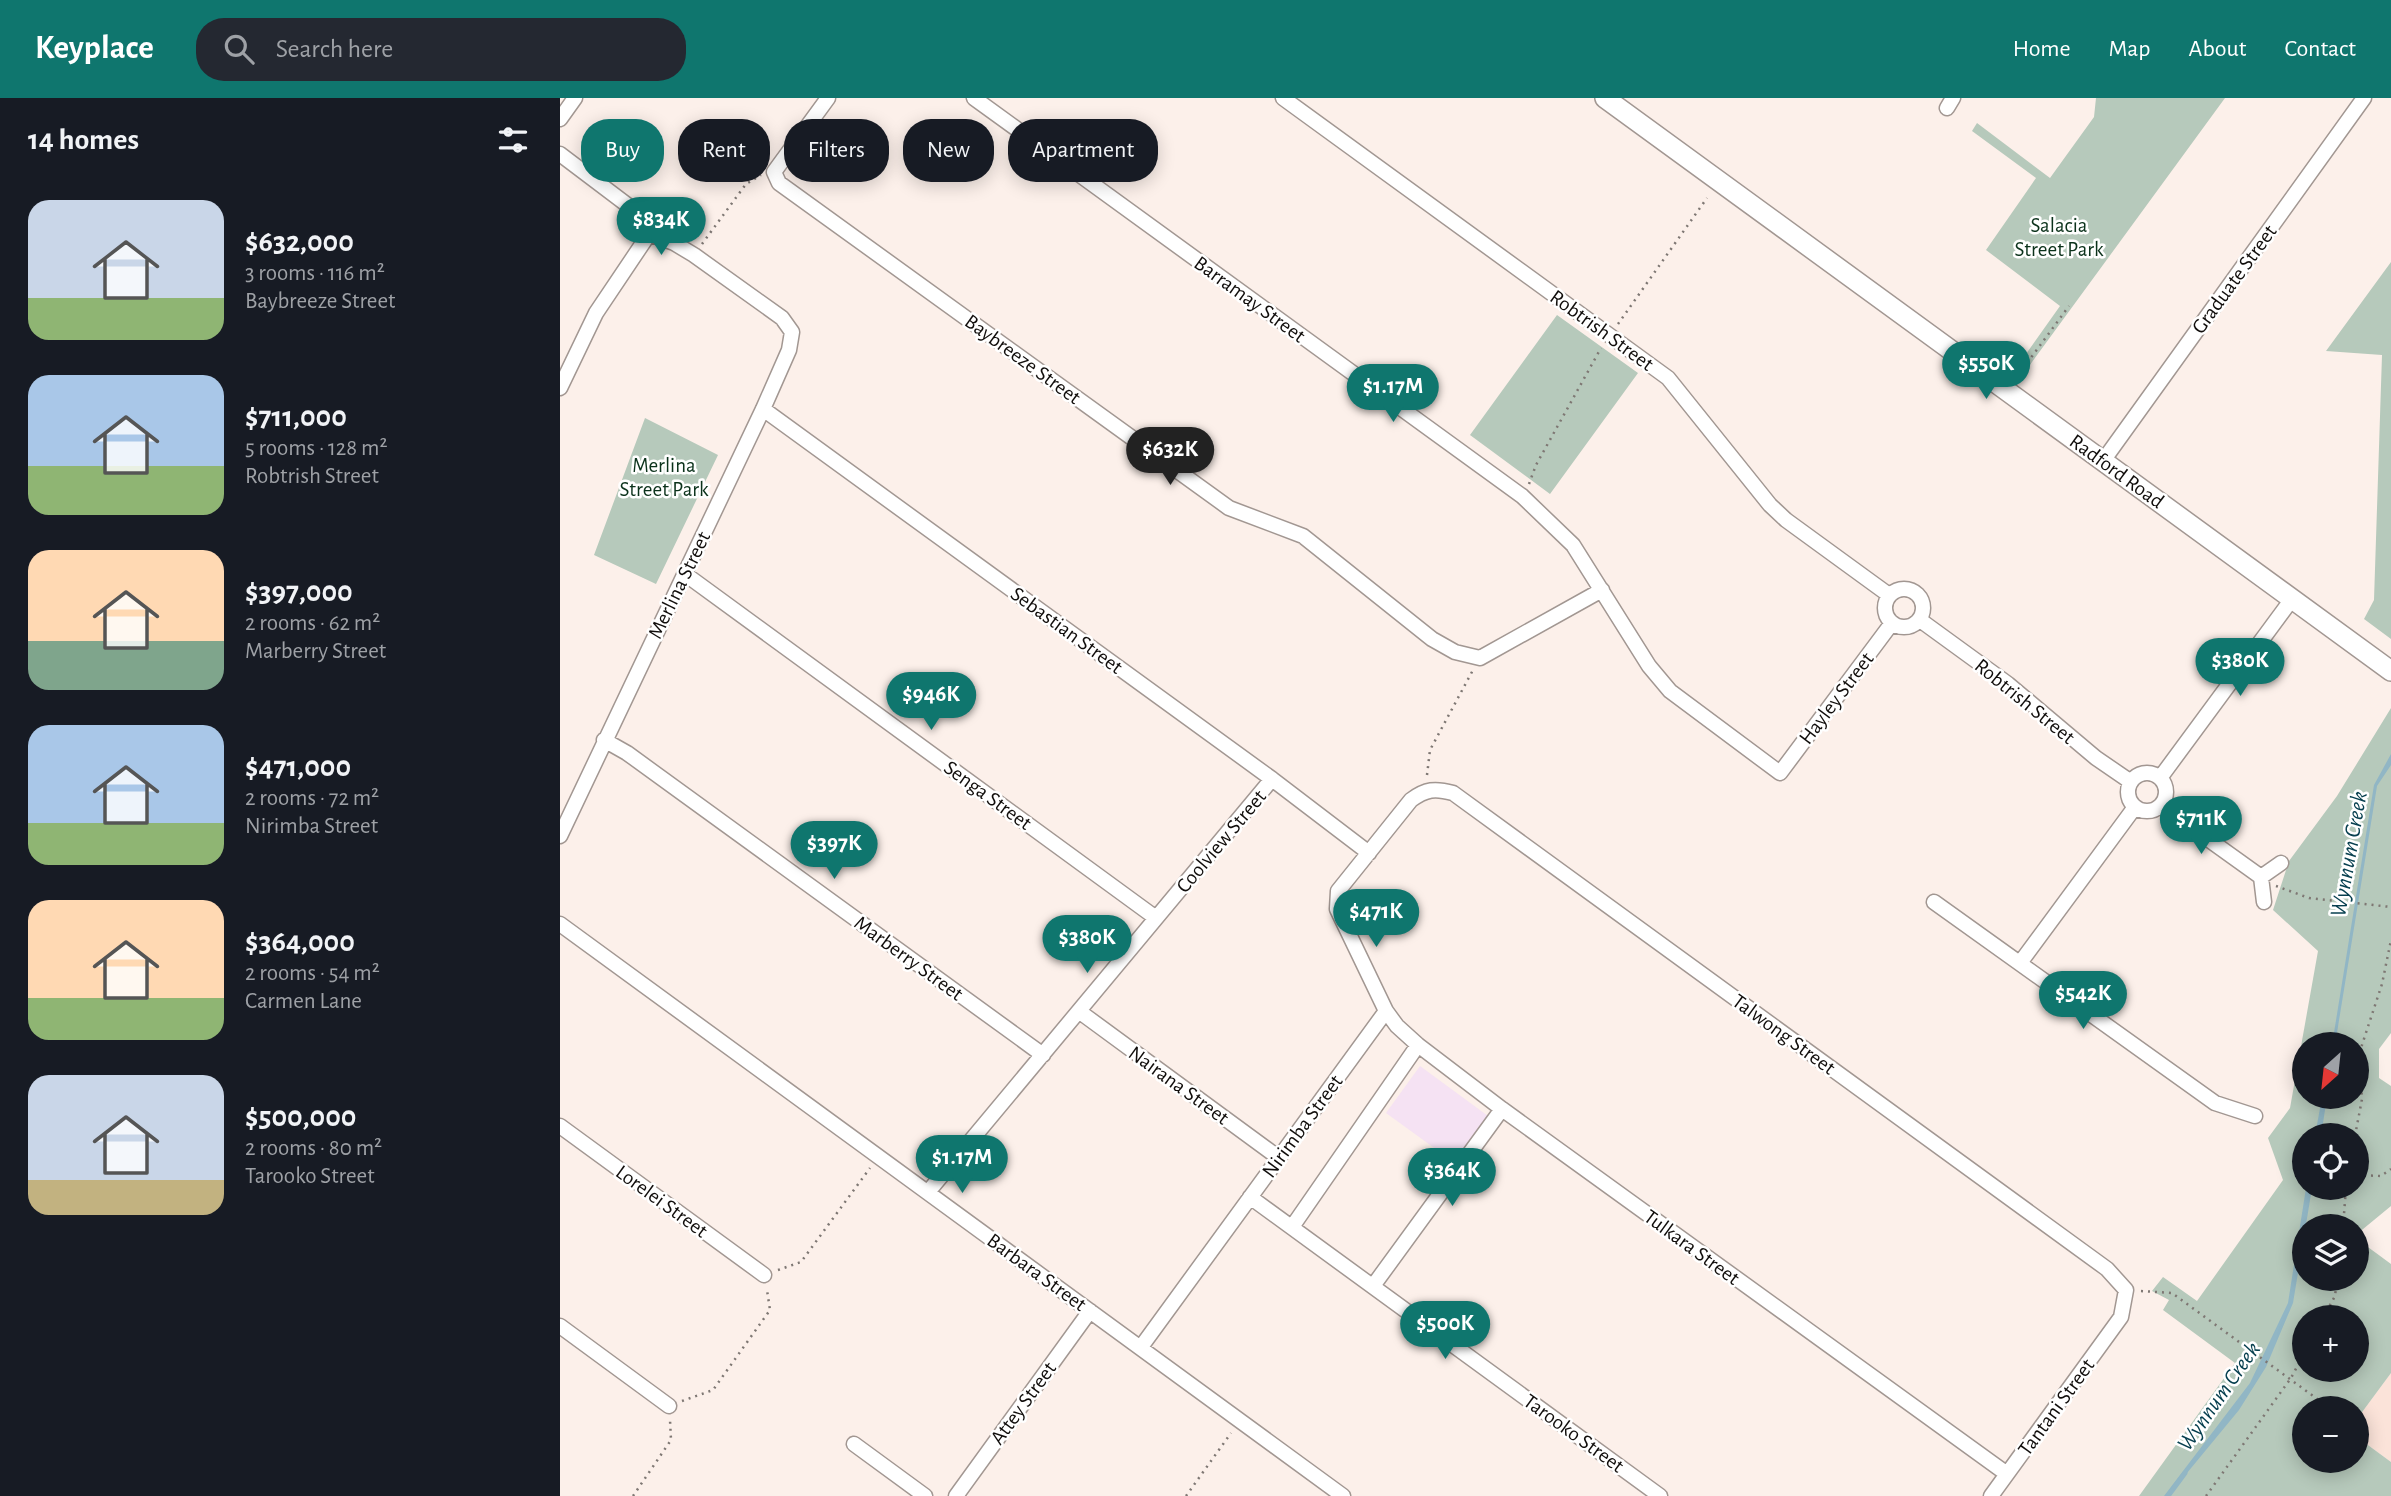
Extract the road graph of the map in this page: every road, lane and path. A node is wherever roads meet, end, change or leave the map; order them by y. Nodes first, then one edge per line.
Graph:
1 (575, 98) edge
2 (828, 98) edge
3 (974, 98) edge
4 (1283, 98) edge
5 (1605, 98) edge
6 (2364, 98) edge
7 (560, 119) edge
8 (560, 154) edge
9 (770, 172) edge
10 (770, 174) edge
11 (750, 182) edge
12 (1707, 198) dead end
13 (649, 234) junction
14 (694, 255) junction
15 (2069, 306) dead end
16 (1616, 327) dead end
17 (1605, 342) dead end
18 (2019, 374) dead end
19 (560, 388) edge
20 (763, 409) junction
21 (2103, 461) junction
22 (1522, 496) junction
23 (685, 573) junction
24 (1602, 590) junction
25 (1889, 595) junction
26 (2292, 599) junction
27 (1920, 620) junction
28 (1892, 623) junction
29 (1480, 658) junction
30 (2391, 671) edge
31 (604, 740) junction
32 (1780, 773) joint
33 (2160, 778) junction
34 (1272, 779) junction
35 (2131, 782) junction
36 (1424, 790) junction
37 (2162, 806) junction
38 (2135, 807) junction
39 (560, 836) edge
40 (1369, 853) junction
41 (2281, 863) dead end
42 (2261, 877) junction
43 (1934, 902) dead end
44 (2264, 902) dead end
45 (2391, 907) edge
46 (1156, 918) junction
47 (560, 924) edge
48 (2391, 940) edge
49 (2020, 963) junction
50 (1385, 1011) junction
51 (1080, 1012) junction
52 (1418, 1045) junction
53 (1043, 1055) junction
54 (1502, 1109) junction
55 (2255, 1116) dead end
56 (2357, 1123) edge
57 (560, 1126) edge
58 (879, 1157) junction
59 (1279, 1158) junction
60 (2391, 1169) edge
61 (2369, 1176) edge
62 (928, 1192) junction
63 (1250, 1197) junction
64 (1292, 1227) junction
65 (764, 1275) junction
66 (1373, 1286) junction
67 (2126, 1290) junction
68 (1090, 1311) junction
69 (560, 1326) edge
70 (1141, 1347) junction
71 (2291, 1378) junction
72 (2314, 1396) edge
73 (669, 1406) junction
74 (1240, 1420) junction
75 (855, 1444) dead end
76 (2007, 1474) junction
77 (634, 1496) edge
78 (925, 1496) edge
79 (956, 1496) edge
80 (1186, 1496) edge
81 (1343, 1496) edge
82 (1660, 1496) edge
83 (1991, 1496) edge
84 (2206, 1496) edge

1 - 7 street
2 - 9 street
3 - 22 street, Barramay Street
4 - 25 street, Robtrish Street
5 - 21 street, Radford Road
6 - 21 street, Graduate Street
8 - 13 street
10 - 29 street, Baybreeze Street
11 - 14 path
12 - 16 path
13 - 14 street
13 - 19 street
14 - 20 street, Merlina Street
15 - 18 path
17 - 22 path
20 - 23 street, Merlina Street
20 - 34 street, Sebastian Street
21 - 26 street, Radford Road
22 - 24 street, Barramay Street
23 - 31 street, Merlina Street
23 - 46 street, Senga Street
24 - 29 street
24 - 32 street, Barramay Street
25 - 27 street
25 - 28 street
26 - 30 street, Radford Road
26 - 33 street
27 - 28 street
27 - 35 street, Robtrish Street
28 - 32 street, Hayley Street
29 - 36 path
31 - 39 street, Merlina Street
31 - 53 street, Marberry Street
33 - 35 street
33 - 37 street
34 - 40 street, Sebastian Street
34 - 46 street, Coolview Street
35 - 38 street
36 - 40 street
36 - 67 street, Talwong Street
37 - 38 street
37 - 42 street
38 - 49 street
40 - 50 street
41 - 42 street
42 - 44 street
42 - 45 path
43 - 49 street
46 - 51 street, Coolview Street
47 - 58 street, Barbara Street
48 - 56 path
49 - 55 street
50 - 52 street, Tulkara Street
50 - 59 street, Nirimba Street
51 - 53 street, Coolview Street
51 - 59 street, Nairana Street
52 - 54 street, Tulkara Street
52 - 64 street
53 - 62 street, Coolview Street
54 - 66 street
54 - 76 street, Tulkara Street
57 - 65 street, Lorelei Street
58 - 62 street, Barbara Street
58 - 65 path
59 - 63 street, Nirimba Street
60 - 61 path
62 - 68 street, Barbara Street
63 - 64 street, Tarooko Street
63 - 70 street, Nirimba Street
64 - 66 street, Tarooko Street
65 - 73 path
66 - 82 street, Tarooko Street
67 - 71 path
67 - 76 street, Tantani Street
68 - 70 street, Barbara Street
68 - 79 street, Attey Street
69 - 73 street
70 - 74 street, Barbara Street
71 - 72 path
71 - 84 path
73 - 77 path
74 - 80 path
74 - 81 street, Barbara Street
75 - 78 street
76 - 83 street, Tantani Street

